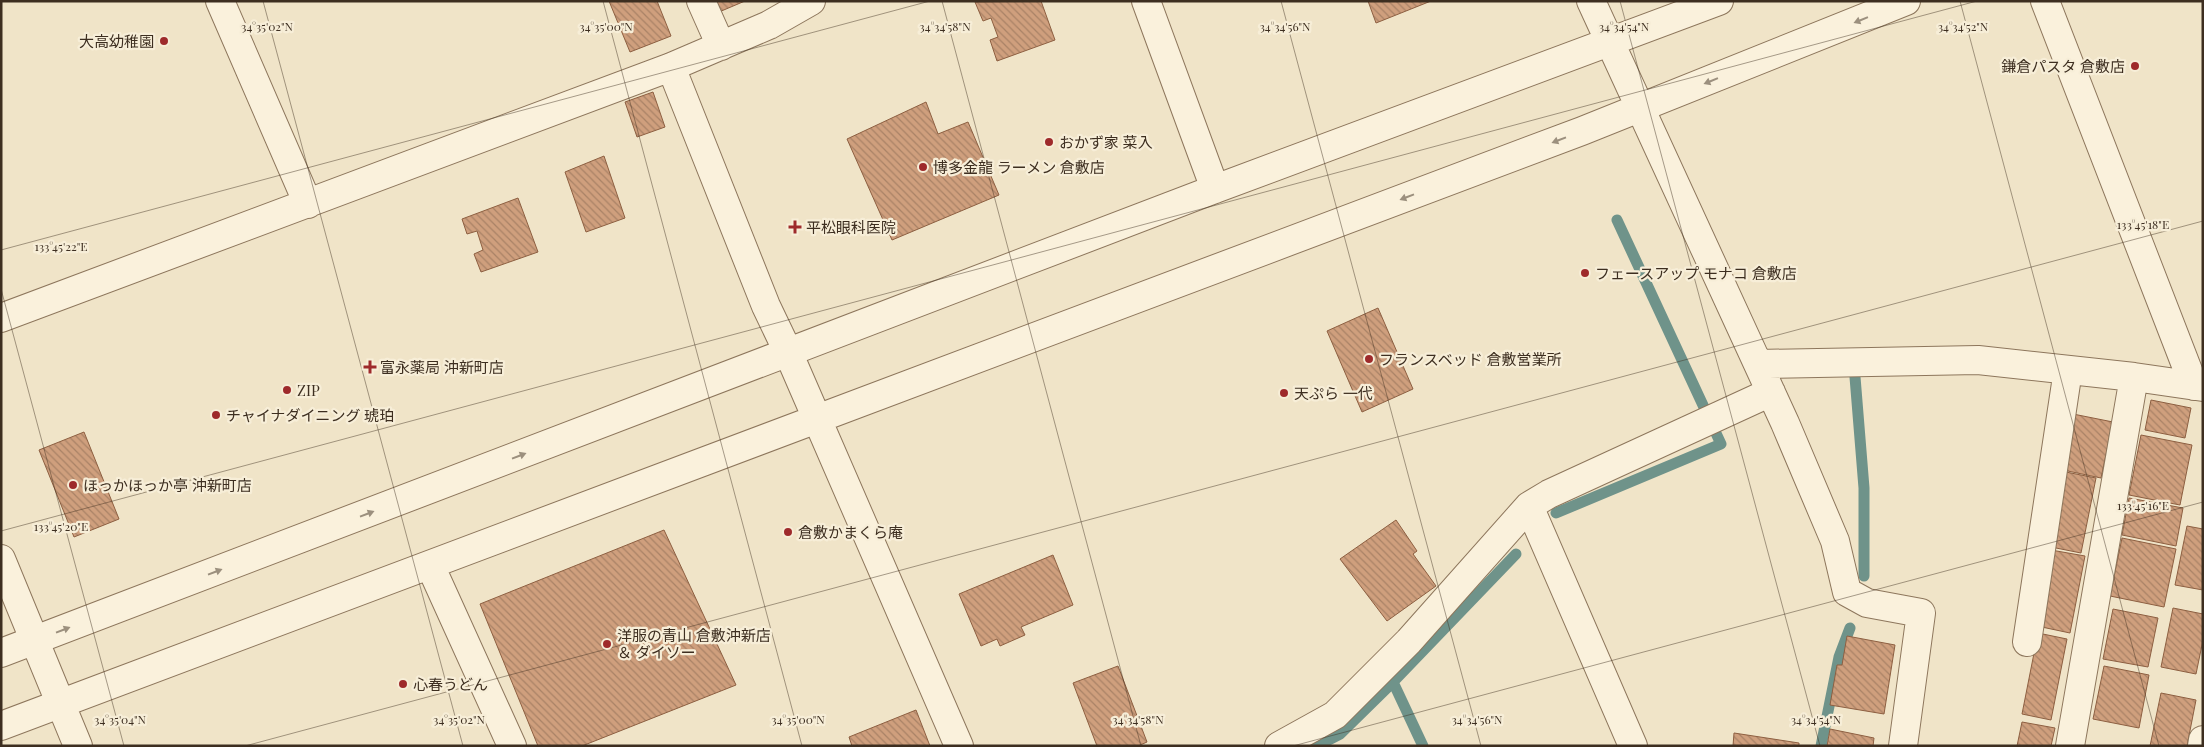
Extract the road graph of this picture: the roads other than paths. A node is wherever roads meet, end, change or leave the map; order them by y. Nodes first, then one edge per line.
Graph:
1 (220, 1) edge
2 (701, 1) edge
3 (811, 1) edge
4 (1146, 1) edge
5 (1591, 1) edge
6 (1719, 1) edge
7 (1906, 1) edge
8 (2045, 1) edge
9 (1611, 42) junction
10 (721, 46) junction
11 (671, 66) junction
12 (1641, 108) junction
13 (1216, 189) junction
14 (308, 204) junction
15 (1, 318) edge
16 (788, 352) junction
17 (1758, 364) junction
18 (2068, 370) junction
19 (2134, 377) junction
20 (2198, 387) edge
21 (1770, 392) junction
22 (817, 419) junction
23 (1529, 506) junction
24 (1, 559) edge
25 (430, 565) junction
26 (35, 640) junction
27 (2027, 642) dead end
28 (1, 653) edge
29 (62, 703) junction
30 (1, 726) edge
31 (2203, 740) edge
32 (78, 746) edge
33 (512, 746) edge
34 (959, 746) edge
35 (1279, 746) edge
36 (1633, 746) edge
37 (1903, 746) edge
38 (2070, 746) edge
39 (2202, 746) edge

1 - 14 street
2 - 10 street
3 - 10 street
4 - 13 street
5 - 9 street
6 - 9 street
7 -> 12 street
8 - 20 street
9 - 12 street
9 - 13 street
10 - 11 street
11 - 14 street
11 - 16 street
12 - 17 street
12 -> 22 street
13 - 16 street
14 - 15 street
16 - 22 street
26 -> 16 street
17 - 18 street
17 - 21 street
18 - 19 street
18 - 27 street
19 - 20 street
19 - 38 street
21 - 23 street
21 - 37 street
22 - 25 street
22 - 34 street
23 - 35 street
23 - 36 street
24 - 26 street
25 - 29 street
25 - 33 street
26 - 28 street
26 - 29 street
29 - 30 street
29 - 32 street
31 - 39 street

